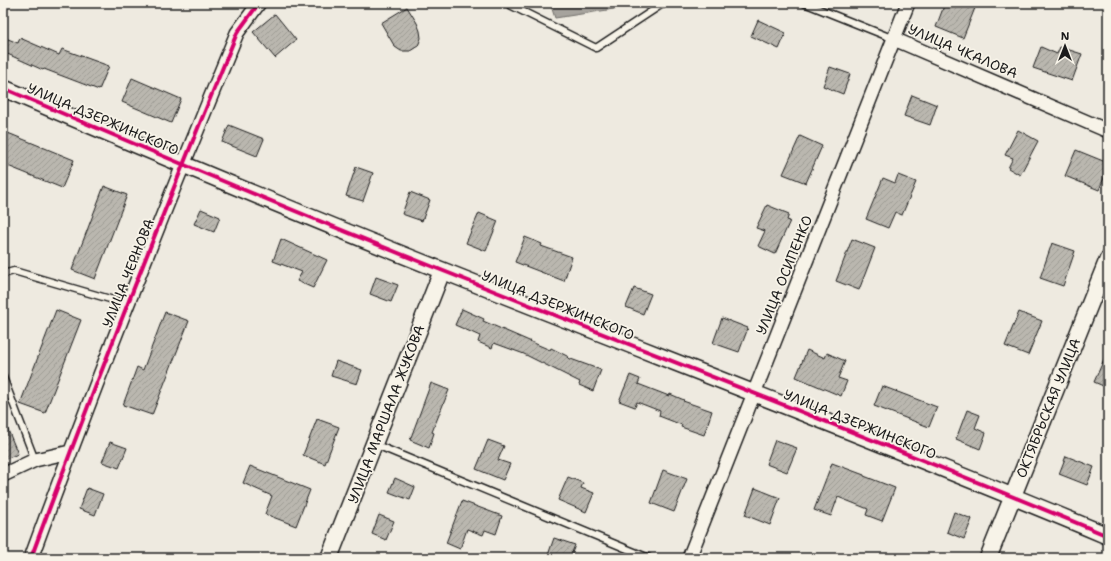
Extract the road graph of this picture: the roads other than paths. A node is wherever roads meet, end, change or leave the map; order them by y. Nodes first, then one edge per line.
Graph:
1 (260, 3) edge
2 (506, 3) edge
3 (664, 3) edge
4 (804, 3) edge
5 (908, 3) edge
6 (894, 39) junction
7 (3, 88) edge
8 (1108, 131) edge
9 (182, 165) junction
10 (1108, 258) edge
11 (442, 271) junction
12 (3, 274) edge
13 (127, 304) junction
14 (3, 377) edge
15 (754, 394) junction
16 (374, 444) junction
17 (70, 452) junction
18 (35, 460) junction
19 (3, 475) edge
20 (1013, 496) junction
21 (1108, 536) edge
22 (31, 558) edge
23 (329, 558) edge
24 (649, 558) edge
25 (689, 558) edge
26 (988, 558) edge

1 - 9 street, УЛИЦА ЧЕРНОВА
2 - 3 lane
4 - 6 lane, УЛИЦА ЧКАЛОВА
5 - 6 street, УЛИЦА ОСИПЕНКО
6 - 8 street, УЛИЦА ЧКАЛОВА
6 - 15 street, УЛИЦА ОСИПЕНКО
7 - 9 street, УЛИЦА ДЗЕРЖИНСКОГО
9 - 11 street, УЛИЦА ДЗЕРЖИНСКОГО
9 - 13 street, УЛИЦА ЧЕРНОВА
10 - 20 street, ОКТЯБРЬСКАЯ УЛИЦА
11 - 15 street, УЛИЦА ДЗЕРЖИНСКОГО
11 - 16 street, УЛИЦА МАРШАЛА ЖУКОВА
12 - 13 lane
13 - 17 street, УЛИЦА ЧЕРНОВА
14 - 18 lane
15 - 20 street, УЛИЦА ДЗЕРЖИНСКОГО
15 - 25 street, УЛИЦА ОСИПЕНКО
16 - 23 street, УЛИЦА МАРШАЛА ЖУКОВА
16 - 24 lane
17 - 18 street
17 - 22 street, УЛИЦА ЧЕРНОВА
18 - 19 street
20 - 21 street, УЛИЦА ДЗЕРЖИНСКОГО
20 - 26 street, ОКТЯБРЬСКАЯ УЛИЦА

